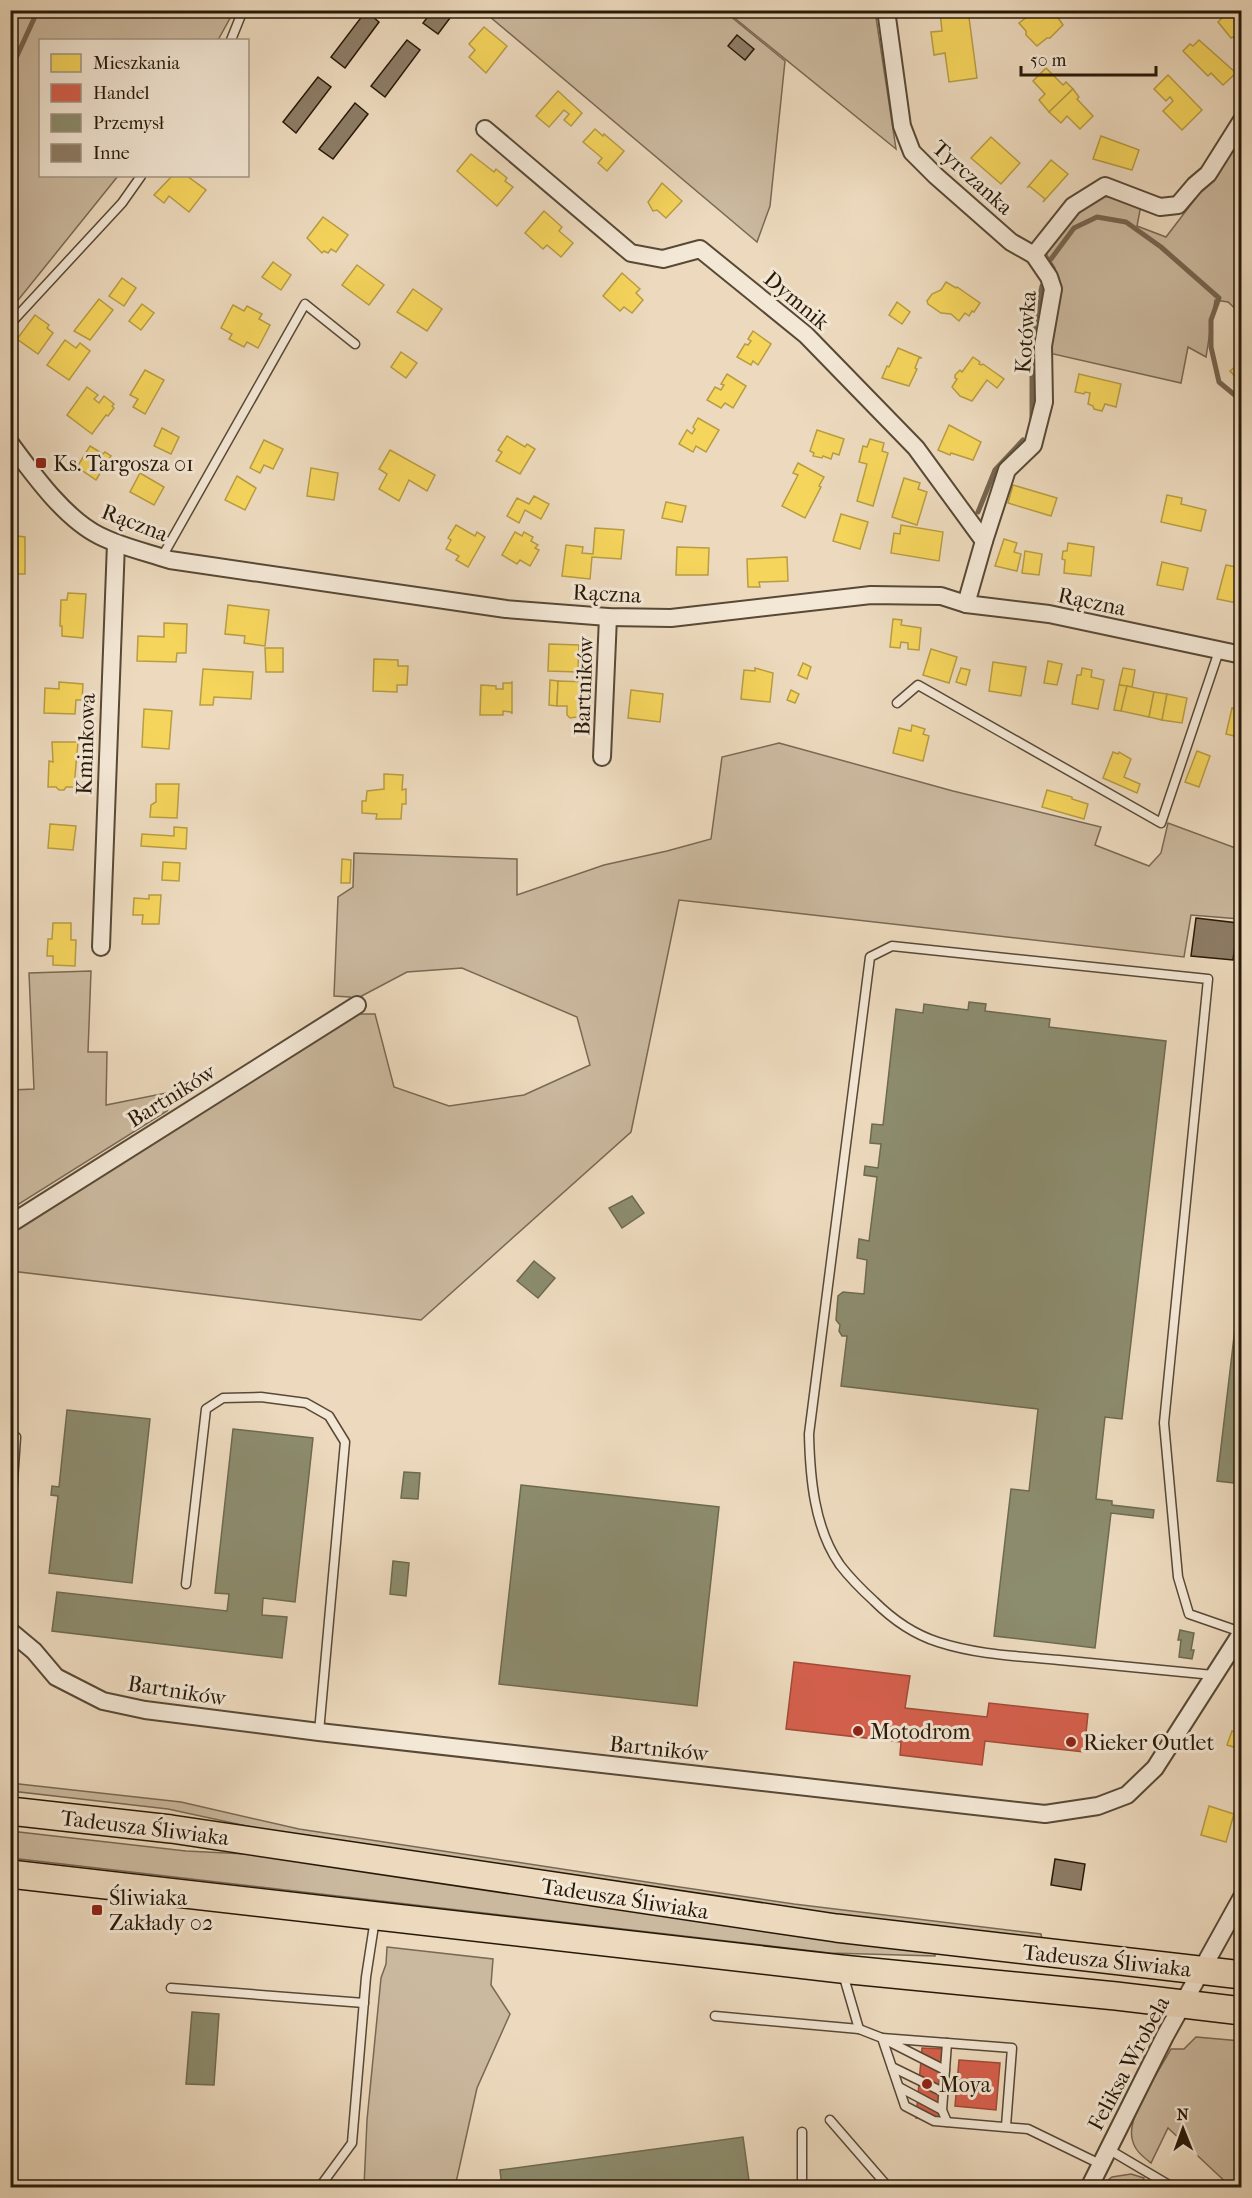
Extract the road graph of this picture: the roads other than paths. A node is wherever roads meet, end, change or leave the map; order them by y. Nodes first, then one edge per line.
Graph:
1 (243, 10) edge
2 (886, 10) edge
3 (231, 39) edge
4 (1242, 120) edge
5 (485, 129) dead end
6 (140, 177) edge
7 (1034, 255) junction
8 (10, 324) edge
9 (355, 344) dead end
10 (10, 443) edge
11 (984, 541) junction
12 (116, 543) junction
13 (162, 557) junction
14 (966, 604) junction
15 (608, 617) junction
16 (1219, 651) junction
17 (1242, 656) edge
18 (897, 703) dead end
19 (603, 757) dead end
20 (100, 947) dead end
21 (357, 1005) dead end
22 (10, 1224) edge
23 (10, 1437) edge
24 (10, 1524) edge
25 (186, 1584) dead end
26 (10, 1631) edge
27 (1241, 1632) edge
28 (1213, 1675) junction
29 (319, 1732) junction
30 (10, 1811) edge
31 (10, 1874) edge
32 (1242, 1897) edge
33 (375, 1916) junction
34 (841, 1969) junction
35 (1203, 1971) junction
36 (1242, 1975) edge
37 (171, 1988) dead end
38 (364, 2003) junction
39 (1184, 2004) junction
40 (1242, 2011) edge
41 (715, 2016) dead end
42 (859, 2029) junction
43 (882, 2038) junction
44 (947, 2043) junction
45 (892, 2067) junction
46 (945, 2070) junction
47 (899, 2087) junction
48 (944, 2092) junction
49 (942, 2110) junction
50 (830, 2120) dead end
51 (947, 2122) junction
52 (1006, 2126) junction
53 (802, 2132) dead end
54 (1108, 2149) junction
55 (1100, 2164) junction
56 (319, 2187) edge
57 (802, 2187) edge
58 (888, 2187) edge
59 (1089, 2187) edge
60 (1174, 2187) edge

1 - 3 lane
2 - 7 street, Tyrczanka
4 - 7 street
5 - 11 street, Dymnik
6 - 8 lane
7 - 11 street, Kotówka
9 - 13 lane
10 - 12 street, Rączna
11 - 14 street
12 - 13 street, Rączna
12 - 20 street, Kminkowa
13 - 15 street, Rączna
14 - 15 street, Rączna
14 - 16 street, Rączna
15 - 19 street, Bartników
16 - 17 street, Rączna
16 - 18 lane
21 - 22 street, Bartników
23 - 24 lane
25 - 29 lane
26 - 29 street, Bartników
27 - 28 street, Bartników
27 - 28 lane
28 - 29 street, Bartników
30 - 35 main road, Tadeusza Śliwiaka
31 - 33 main road, Tadeusza Śliwiaka
32 - 35 street, Feliksa Wrobela
33 - 34 main road, Tadeusza Śliwiaka
33 - 38 lane
34 - 39 main road, Tadeusza Śliwiaka
34 - 42 lane
35 - 36 main road, Tadeusza Śliwiaka
35 - 39 street, Feliksa Wrobela
37 - 38 lane
38 - 56 lane
39 - 40 main road, Tadeusza Śliwiaka
39 - 54 street, Feliksa Wrobela
41 - 42 lane
42 - 43 lane
43 - 44 lane
43 - 45 lane
43 - 46 lane
44 - 46 lane
44 - 52 lane
45 - 47 lane
45 - 48 lane
46 - 48 lane
47 - 49 lane
47 - 51 lane
48 - 49 lane
49 - 51 lane
50 - 58 lane
51 - 52 lane
52 - 55 lane
53 - 57 lane
54 - 55 street, Feliksa Wrobela
54 - 60 lane
55 - 59 street, Feliksa Wrobela

